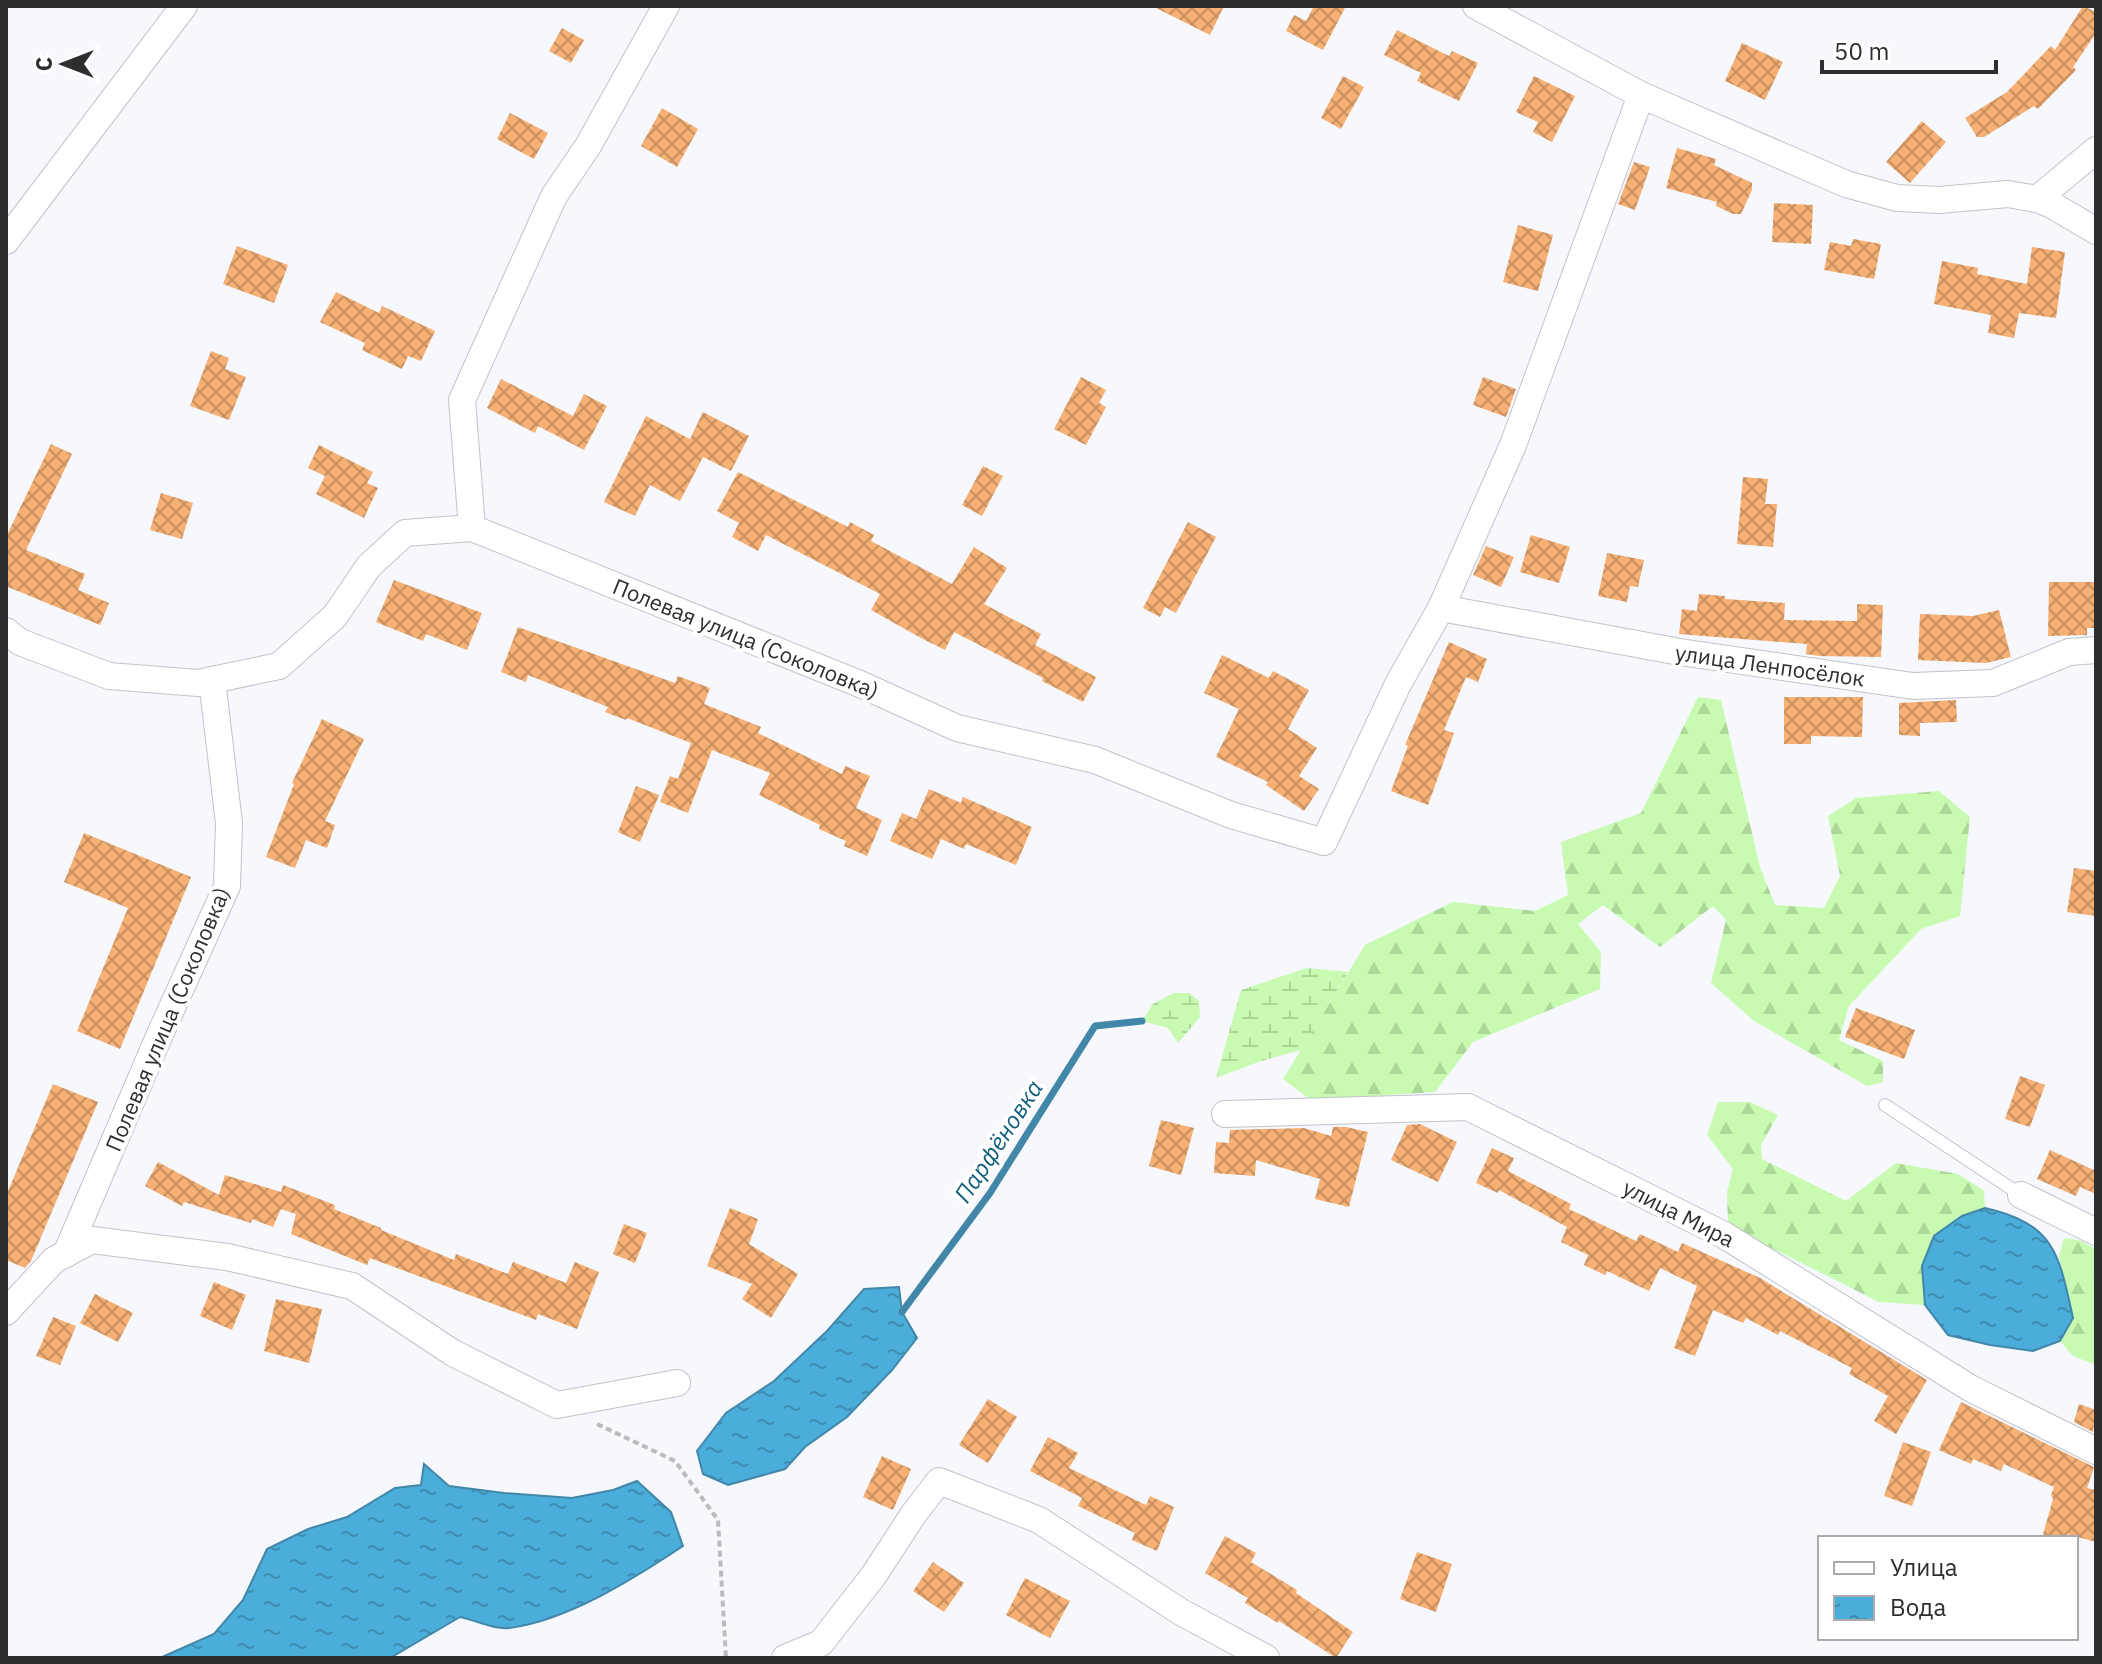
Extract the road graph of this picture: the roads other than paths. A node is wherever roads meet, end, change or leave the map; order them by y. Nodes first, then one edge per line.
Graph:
1 (184, 6) edge
2 (666, 6) edge
3 (1476, 6) edge
4 (1641, 95) junction
5 (2096, 150) edge
6 (2037, 199) junction
7 (2096, 231) edge
8 (6, 241) edge
9 (472, 528) junction
10 (1441, 608) junction
11 (6, 631) edge
12 (2096, 650) edge
13 (212, 680) junction
14 (1885, 1105) dead end
15 (1225, 1114) dead end
16 (2021, 1195) joint
17 (2096, 1232) edge
18 (66, 1254) junction
19 (6, 1312) edge
20 (677, 1383) dead end
21 (2096, 1451) edge
22 (785, 1658) edge
23 (1266, 1658) edge

1 - 8 street
2 - 9 street
3 - 4 street
4 - 6 street
4 - 10 street
5 - 6 street
6 - 7 street
9 - 10 street, Полевая улица (Соколовка)
9 - 13 street, Полевая улица (Соколовка)
10 - 12 street, улица Ленпосёлок
11 - 13 street, Полевая улица (Соколовка)
13 - 18 street, Полевая улица (Соколовка)
14 - 16 lane
15 - 21 street, улица Мира
16 - 17 street
18 - 19 street
18 - 20 street
22 - 23 street

